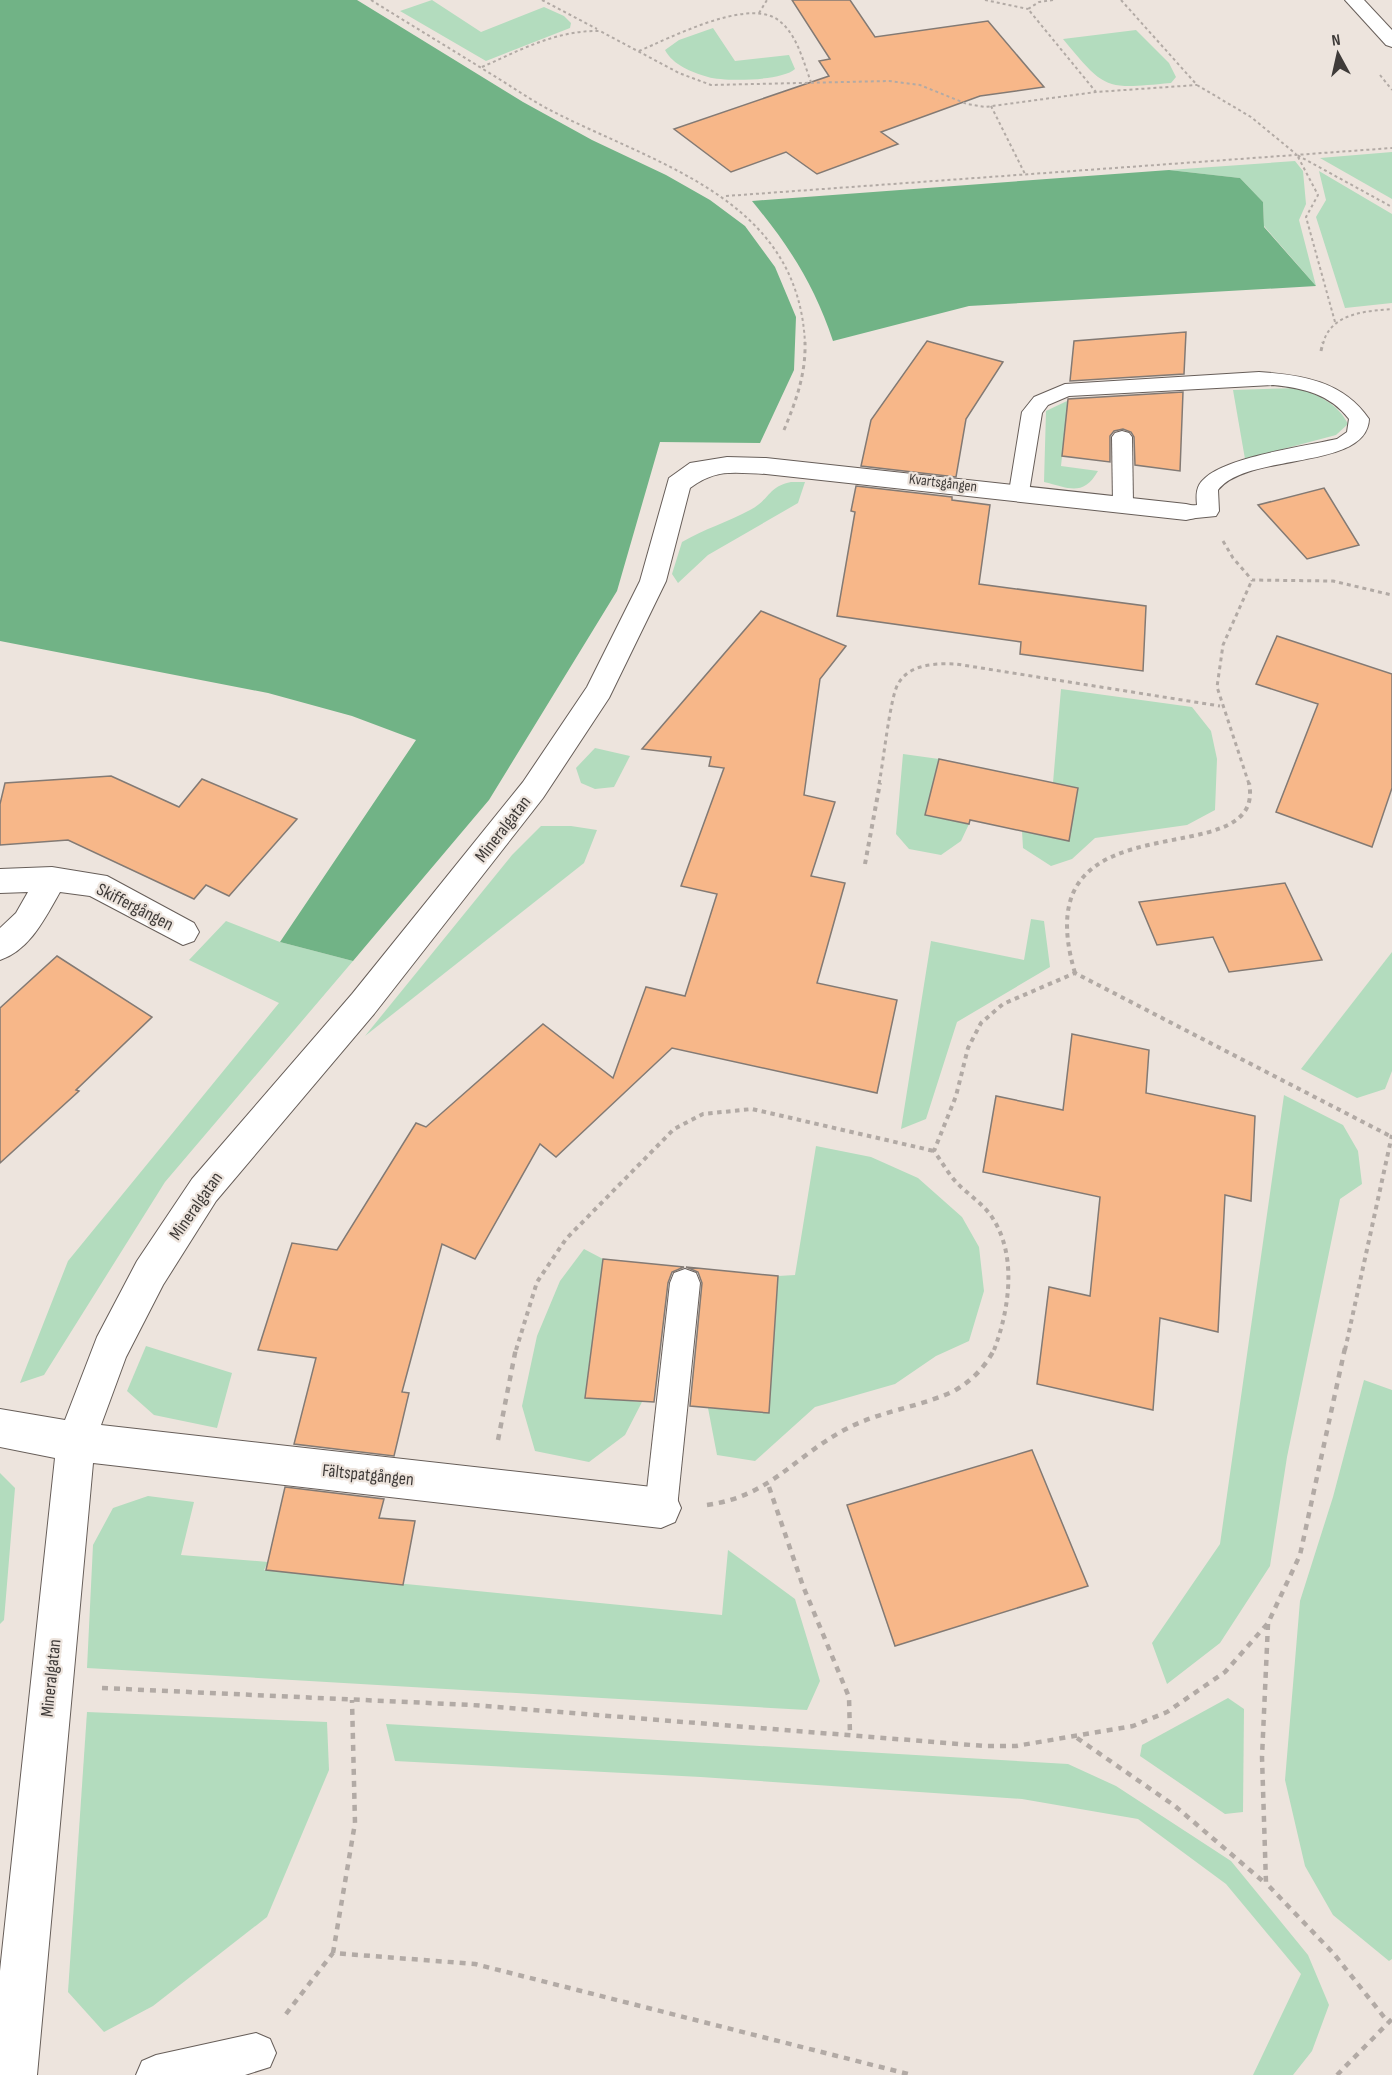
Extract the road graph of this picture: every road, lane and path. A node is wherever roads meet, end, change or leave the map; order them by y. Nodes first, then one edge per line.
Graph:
1 (372, 0) edge
2 (542, 0) edge
3 (767, 0) edge
4 (985, 0) edge
5 (1053, 0) edge
6 (1121, 0) edge
7 (1354, 0) edge
8 (1028, 9) junction
9 (759, 13) junction
10 (600, 31) junction
11 (1392, 41) edge
12 (638, 51) junction
13 (481, 67) junction
14 (811, 82) junction
15 (1197, 85) junction
16 (1096, 92) junction
17 (991, 106) junction
18 (1392, 148) edge
19 (1297, 155) junction
20 (1025, 174) junction
21 (725, 196) junction
22 (1392, 207) edge
23 (1392, 309) edge
24 (1335, 322) junction
25 (1312, 385) junction
26 (1122, 437) dead end
27 (766, 466) junction
28 (699, 469) joint
29 (1019, 492) junction
30 (1123, 504) junction
31 (1197, 511) junction
32 (1252, 580) junction
33 (1392, 595) edge
34 (1220, 706) junction
35 (865, 864) dead end
36 (52, 879) junction
37 (0, 881) edge
38 (183, 932) dead end
39 (0, 947) edge
40 (1075, 973) junction
41 (1392, 1136) edge
42 (934, 1151) junction
43 (685, 1283) dead end
44 (0, 1428) edge
45 (76, 1442) junction
46 (769, 1487) junction
47 (488, 1489) junction
48 (661, 1508) junction
49 (1268, 1623) junction
50 (50, 1686) junction
51 (352, 1700) junction
52 (850, 1736) junction
53 (1076, 1737) junction
54 (1266, 1883) junction
55 (333, 1953) junction
56 (1390, 2020) edge
57 (256, 2053) joint
58 (14, 2075) edge
59 (156, 2075) edge
60 (912, 2075) edge
61 (1337, 2075) edge

1 - 13 path
2 - 10 path
3 - 9 path
4 - 8 path
5 - 8 path
6 - 15 path
7 - 11 street
8 - 16 path
9 - 12 path
9 - 14 path
10 - 12 path
10 - 13 path
12 - 14 path
13 - 21 path
14 - 17 path
15 - 16 path
15 - 19 path
16 - 17 path
17 - 20 path
18 - 19 path
19 - 20 path
19 - 22 path
19 - 24 path
20 - 21 path
21 - 27 path
23 - 24 path
24 - 25 path
25 - 29 lane
25 - 31 lane
26 - 30 lane
27 - 28 street, Kvartsgången
27 - 29 street, Kvartsgången
28 - 45 street, Mineralgatan
29 - 30 street, Kvartsgången
30 - 31 street, Kvartsgången
31 - 32 path
32 - 33 path
32 - 34 path
34 - 35 path
34 - 40 path
36 - 37 street, Skiffergången
36 - 38 street, Skiffergången
36 - 39 street
40 - 41 path
40 - 42 path
41 - 49 path
42 - 46 path
42 - 47 path
43 - 48 lane
44 - 45 street
45 - 47 street, Fältspatgången
45 - 50 street, Mineralgatan
46 - 48 path
46 - 52 path
47 - 48 street, Fältspatgången
49 - 53 path
49 - 54 path
50 - 51 path
50 - 58 street, Mineralgatan
51 - 52 path
51 - 55 path
52 - 53 path
53 - 54 path
54 - 56 path
55 - 57 path
55 - 60 path
56 - 61 path
57 - 59 lane

